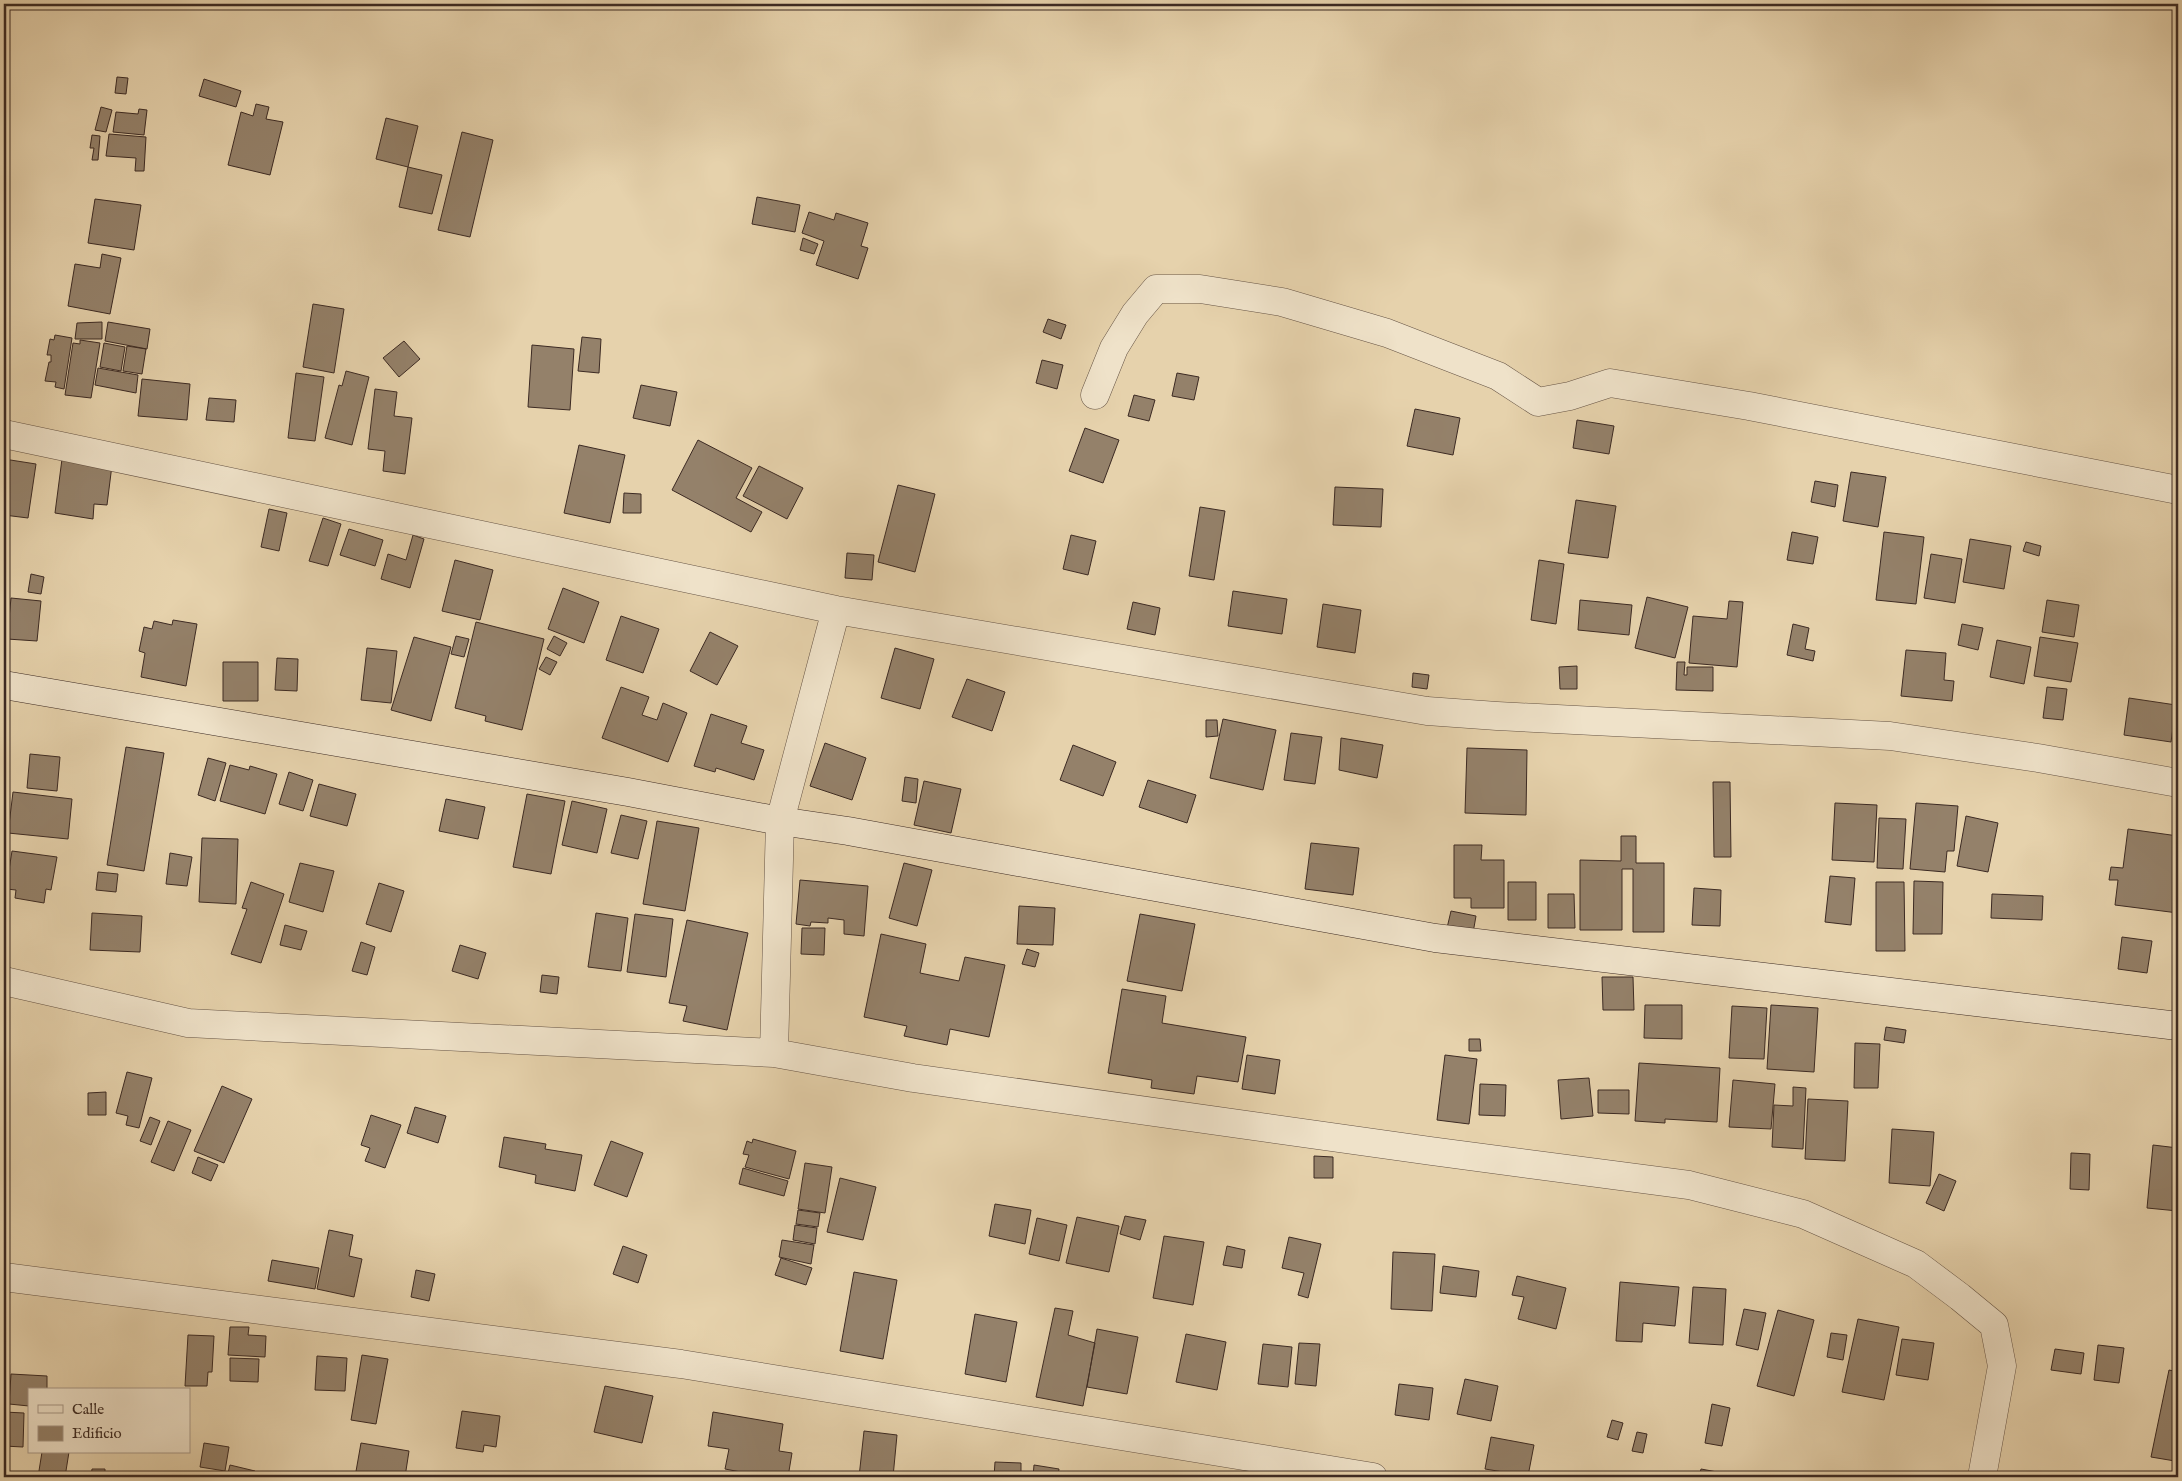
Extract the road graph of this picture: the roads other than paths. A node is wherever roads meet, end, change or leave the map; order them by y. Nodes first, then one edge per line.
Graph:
1 (1095, 395) dead end
2 (4, 434) edge
3 (2178, 490) edge
4 (836, 610) junction
5 (4, 685) edge
6 (2178, 782) edge
7 (780, 821) junction
8 (4, 982) edge
9 (2178, 1026) edge
10 (774, 1053) junction
11 (4, 1277) edge
12 (1333, 1474) edge
13 (1373, 1477) edge
14 (1982, 1477) edge

1 - 3 street
2 - 4 street
4 - 6 street
4 - 7 street
5 - 7 street
7 - 9 street
7 - 10 street
8 - 10 street
10 - 14 street
11 - 12 street
12 - 13 street

